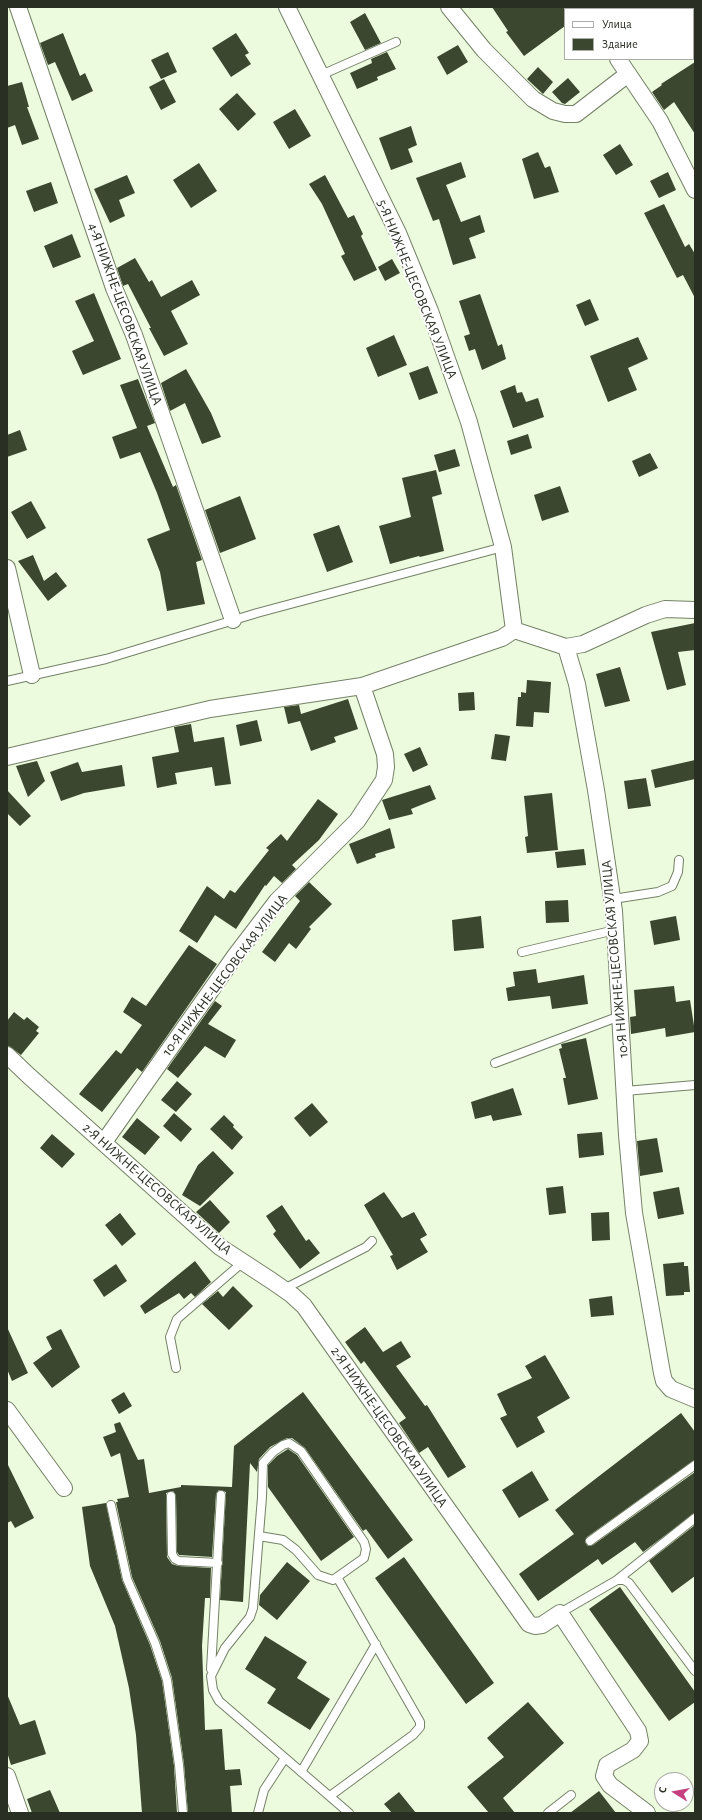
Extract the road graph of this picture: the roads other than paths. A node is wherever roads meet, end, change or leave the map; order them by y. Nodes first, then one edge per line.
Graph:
1 (18, 7) edge
2 (287, 7) edge
3 (449, 7) edge
4 (396, 42) dead end
5 (619, 60) edge
6 (628, 74) junction
7 (321, 75) junction
8 (695, 190) edge
9 (502, 542) junction
10 (7, 568) edge
11 (695, 610) edge
12 (233, 620) junction
13 (514, 630) junction
14 (566, 647) junction
15 (32, 675) junction
16 (7, 681) edge
17 (362, 686) junction
18 (7, 757) edge
19 (679, 860) dead end
20 (613, 899) junction
21 (615, 930) junction
22 (522, 952) dead end
23 (620, 1016) junction
24 (7, 1055) edge
25 (495, 1063) dead end
26 (695, 1085) edge
27 (625, 1091) junction
28 (104, 1142) junction
29 (372, 1241) dead end
30 (244, 1262) junction
31 (284, 1289) junction
32 (176, 1368) dead end
33 (695, 1399) edge
34 (7, 1410) edge
35 (695, 1465) edge
36 (64, 1488) dead end
37 (221, 1495) dead end
38 (171, 1496) dead end
39 (111, 1505) dead end
40 (695, 1518) edge
41 (259, 1536) junction
42 (590, 1541) dead end
43 (218, 1563) junction
44 (337, 1577) junction
45 (617, 1580) junction
46 (560, 1613) junction
47 (376, 1644) junction
48 (695, 1671) edge
49 (211, 1676) junction
50 (285, 1758) junction
51 (301, 1772) junction
52 (7, 1776) edge
53 (571, 1795) dead end
54 (330, 1796) junction
55 (20, 1813) edge
56 (183, 1813) edge
57 (258, 1813) edge
58 (349, 1813) edge
59 (548, 1813) edge
60 (647, 1813) edge

1 - 12 street, 4-Я НИЖНЕ-ЦЕСОВСКАЯ УЛИЦА
2 - 7 street, 5-Я НИЖНЕ-ЦЕСОВСКАЯ УЛИЦА
3 - 6 street
4 - 7 lane
5 - 6 street
6 - 8 street
7 - 9 street, 5-Я НИЖНЕ-ЦЕСОВСКАЯ УЛИЦА
9 - 12 lane
9 - 13 street, 5-Я НИЖНЕ-ЦЕСОВСКАЯ УЛИЦА
10 - 15 street
11 - 14 street
12 - 15 lane
13 - 14 street
13 - 17 street
14 - 20 street, 10-Я НИЖНЕ-ЦЕСОВСКАЯ УЛИЦА
15 - 16 lane
17 - 18 street
17 - 28 street, 10-Я НИЖНЕ-ЦЕСОВСКАЯ УЛИЦА
19 - 20 lane
20 - 21 street, 10-Я НИЖНЕ-ЦЕСОВСКАЯ УЛИЦА
21 - 22 lane
21 - 23 street, 10-Я НИЖНЕ-ЦЕСОВСКАЯ УЛИЦА
23 - 25 lane
23 - 27 street, 10-Я НИЖНЕ-ЦЕСОВСКАЯ УЛИЦА
24 - 28 street, 2-Я НИЖНЕ-ЦЕСОВСКАЯ УЛИЦА
26 - 27 lane
27 - 33 street, 10-Я НИЖНЕ-ЦЕСОВСКАЯ УЛИЦА
28 - 30 street, 2-Я НИЖНЕ-ЦЕСОВСКАЯ УЛИЦА
29 - 31 lane
30 - 31 street, 2-Я НИЖНЕ-ЦЕСОВСКАЯ УЛИЦА
30 - 32 lane
31 - 46 street, 2-Я НИЖНЕ-ЦЕСОВСКАЯ УЛИЦА
34 - 36 street
35 - 42 lane
37 - 43 lane
38 - 43 lane
39 - 56 lane
40 - 45 lane
41 - 44 lane
41 - 44 lane
41 - 49 lane
43 - 49 lane
44 - 47 lane
45 - 46 lane
45 - 48 lane
46 - 60 street
47 - 51 lane
47 - 54 lane
49 - 50 lane
50 - 51 lane
50 - 57 lane
51 - 54 lane
52 - 55 street
53 - 59 lane
54 - 58 lane

